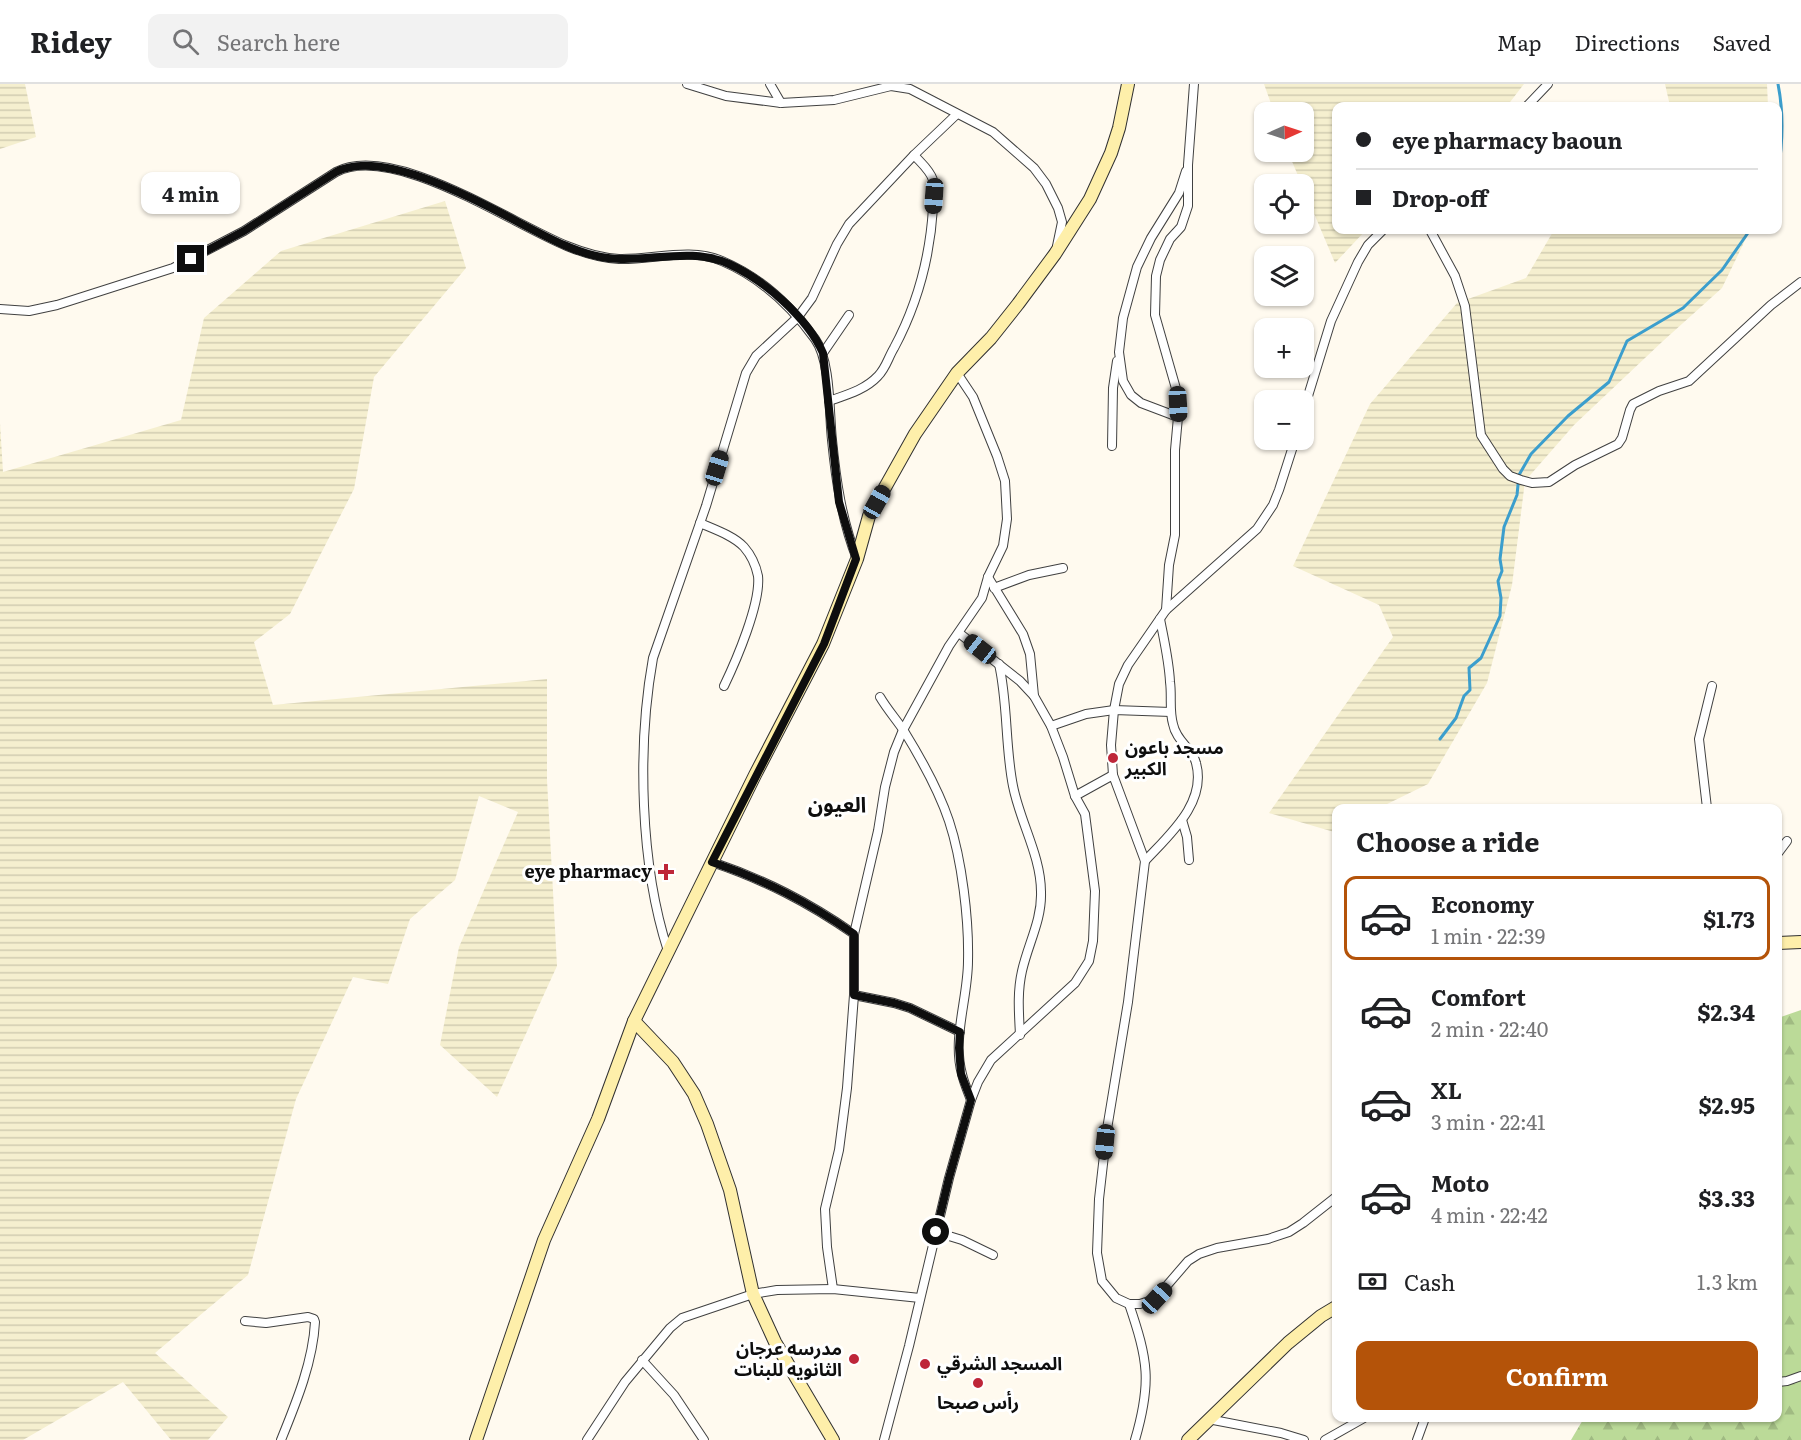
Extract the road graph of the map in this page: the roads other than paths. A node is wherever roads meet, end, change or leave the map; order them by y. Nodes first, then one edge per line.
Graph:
1 (687, 84) edge
2 (770, 84) edge
3 (1128, 84) edge
4 (1194, 84) edge
5 (1548, 84) edge
6 (1531, 102) edge
7 (781, 103) junction
8 (957, 114) junction
9 (914, 155) junction
10 (1188, 165) junction
11 (1379, 234) edge
12 (1432, 234) edge
13 (1055, 254) junction
14 (1801, 282) edge
15 (0, 309) edge
16 (849, 315) dead end
17 (798, 317) junction
18 (1119, 352) junction
19 (823, 353) junction
20 (957, 373) junction
21 (1310, 390) edge
22 (829, 400) junction
23 (1178, 417) junction
24 (1112, 446) dead end
25 (1292, 450) edge
26 (700, 523) junction
27 (856, 559) junction
28 (1063, 568) dead end
29 (988, 576) junction
30 (994, 588) junction
31 (1166, 610) junction
32 (1160, 619) junction
33 (960, 633) junction
34 (999, 664) junction
35 (724, 686) dead end
36 (1712, 686) dead end
37 (1034, 696) junction
38 (880, 697) dead end
39 (1114, 710) junction
40 (1171, 712) junction
41 (1050, 726) junction
42 (903, 730) junction
43 (1113, 775) junction
44 (1075, 796) junction
45 (1707, 804) edge
46 (1182, 820) junction
47 (1787, 841) dead end
48 (1782, 848) edge
49 (1190, 860) dead end
50 (1145, 861) junction
51 (712, 862) junction
52 (854, 934) junction
53 (1801, 942) edge
54 (1782, 943) edge
55 (668, 951) junction
56 (854, 995) junction
57 (634, 1021) junction
58 (960, 1032) junction
59 (1020, 1035) junction
60 (971, 1100) junction
61 (1332, 1200) edge
62 (936, 1232) junction
63 (993, 1255) dead end
64 (832, 1289) junction
65 (753, 1294) junction
66 (920, 1298) junction
67 (1129, 1304) junction
68 (1332, 1309) edge
69 (245, 1321) dead end
70 (642, 1360) junction
71 (1801, 1376) edge
72 (1782, 1382) edge
73 (1208, 1419) junction
74 (1357, 1422) edge
75 (1424, 1422) edge
76 (281, 1440) edge
77 (476, 1440) edge
78 (587, 1440) edge
79 (704, 1440) edge
80 (833, 1440) edge
81 (884, 1440) edge
82 (1135, 1440) edge
83 (1188, 1440) edge
84 (1304, 1440) edge
85 (1324, 1440) edge
86 (1418, 1440) edge

1 - 7 street
2 - 7 street
3 - 13 street
4 - 10 street
5 - 6 street
7 - 8 street
8 - 9 street
8 - 13 street
9 - 17 street
9 - 22 street
10 - 18 street
10 - 23 street
11 - 21 street
12 - 14 street
13 - 20 street
15 - 17 street
16 - 19 street
17 - 19 street
17 - 26 street
18 - 23 street
18 - 24 street
19 - 22 street
20 - 27 street
20 - 29 street
22 - 27 street
23 - 31 street
25 - 31 street
26 - 35 street
26 - 55 street
27 - 51 street
28 - 30 street
29 - 30 street
29 - 33 street
30 - 37 street
31 - 32 street
32 - 39 street
32 - 40 street
33 - 34 street
33 - 42 street
34 - 37 street
34 - 59 street
36 - 45 street
37 - 41 street
38 - 42 street
39 - 40 street
39 - 41 street
39 - 43 street
40 - 46 street
41 - 44 street
42 - 52 street
42 - 58 street
43 - 44 street
43 - 50 street
44 - 59 street
46 - 49 street
46 - 50 street
47 - 48 street
50 - 67 street
51 - 52 street
51 - 55 street
52 - 56 street
53 - 54 street
55 - 57 street
56 - 58 street
56 - 64 street
57 - 65 street
57 - 77 street
58 - 60 street
59 - 60 street
60 - 62 street
61 - 67 street
62 - 63 street
62 - 66 street
64 - 65 street
64 - 66 street
65 - 70 street
65 - 80 street
66 - 81 street
67 - 82 street
68 - 73 street
69 - 76 street
70 - 78 street
70 - 79 street
71 - 72 street
73 - 83 street
73 - 84 street
74 - 85 street
75 - 86 street

